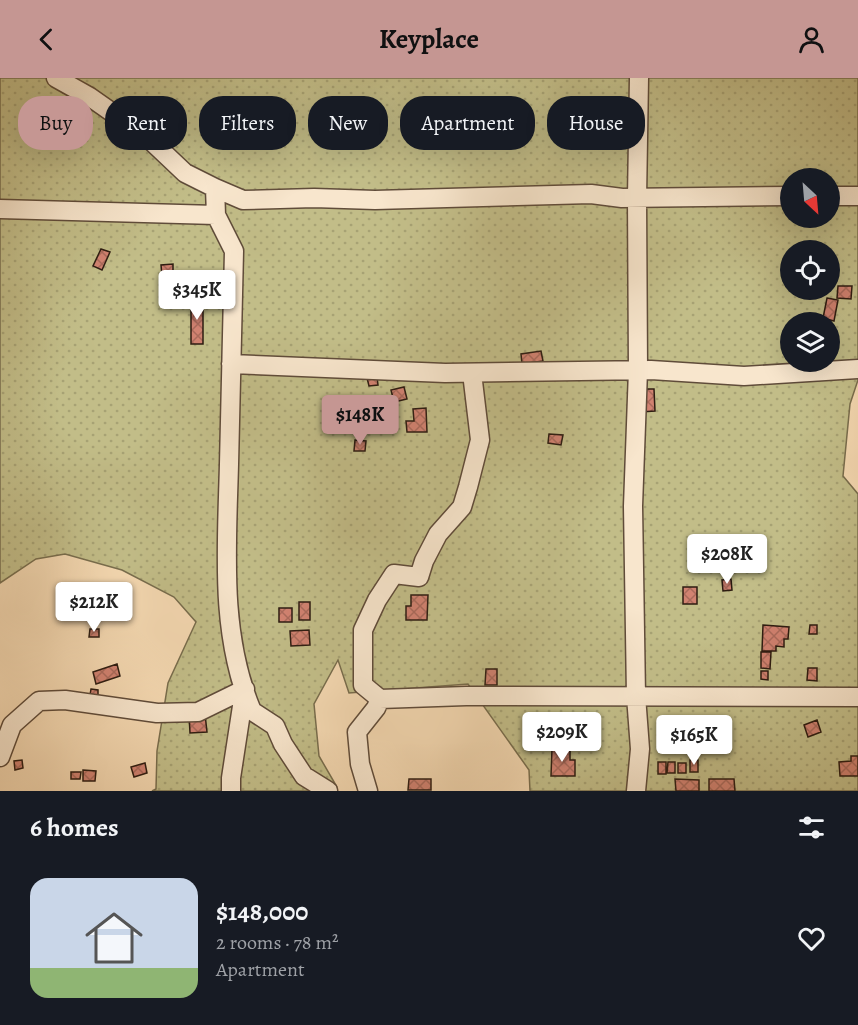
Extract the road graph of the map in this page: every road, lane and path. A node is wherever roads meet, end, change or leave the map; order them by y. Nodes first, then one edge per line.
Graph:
1 (56, 78) edge
2 (639, 78) edge
3 (215, 188) junction
4 (780, 196) edge
5 (840, 196) edge
6 (858, 196) edge
7 (637, 198) junction
8 (0, 209) edge
9 (216, 215) junction
10 (231, 364) junction
11 (858, 369) edge
12 (638, 370) junction
13 (472, 373) junction
14 (244, 688) junction
15 (636, 696) junction
16 (858, 697) edge
17 (380, 699) junction
18 (0, 757) edge
19 (231, 791) edge
20 (328, 791) edge
21 (368, 791) edge
22 (636, 791) edge

1 - 3 street
2 - 7 street
3 - 7 street
3 - 9 street
4 - 7 street
5 - 6 street
7 - 12 street
8 - 9 street
9 - 10 street
10 - 13 street
10 - 14 street
11 - 12 street
12 - 13 street
12 - 15 street
13 - 17 street
14 - 18 street
14 - 19 street
14 - 20 street
15 - 16 street
15 - 17 street
15 - 22 street
17 - 21 street

